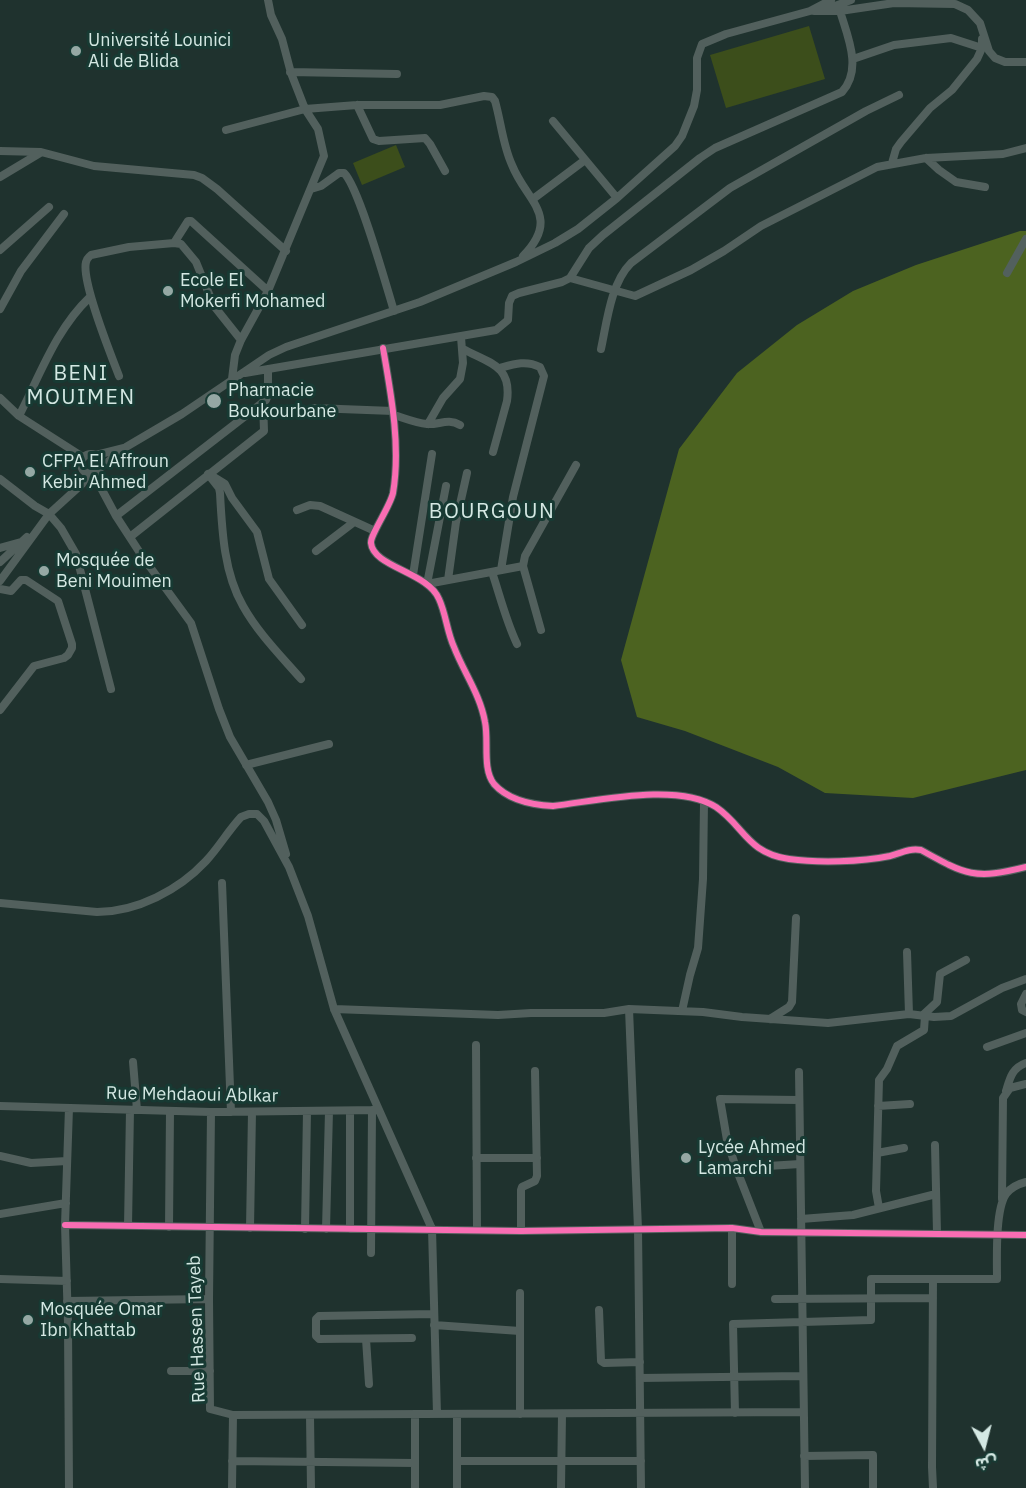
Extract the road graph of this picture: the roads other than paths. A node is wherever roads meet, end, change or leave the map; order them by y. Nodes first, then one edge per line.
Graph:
1 (268, 0) edge
2 (831, 0) edge
3 (851, 0) edge
4 (810, 11) junction
5 (823, 11) junction
6 (840, 11) junction
7 (980, 23) junction
8 (982, 48) junction
9 (853, 59) junction
10 (1025, 59) edge
11 (291, 72) junction
12 (397, 74) dead end
13 (899, 95) dead end
14 (357, 105) junction
15 (305, 109) junction
16 (553, 121) dead end
17 (226, 130) dead end
18 (1026, 148) edge
19 (0, 151) edge
20 (41, 152) junction
21 (926, 158) junction
22 (585, 160) junction
23 (892, 163) junction
24 (445, 171) dead end
25 (0, 177) edge
26 (985, 187) dead end
27 (311, 189) junction
28 (617, 198) junction
29 (533, 199) junction
30 (49, 207) dead end
31 (64, 214) dead end
32 (1026, 239) edge
33 (174, 243) junction
34 (0, 250) edge
35 (286, 251) junction
36 (518, 261) junction
37 (1007, 273) dead end
38 (570, 278) junction
39 (268, 291) junction
40 (614, 291) junction
41 (90, 297) junction
42 (0, 309) edge
43 (394, 311) junction
44 (461, 337) junction
45 (241, 340) junction
46 (382, 348) junction
47 (463, 349) junction
48 (601, 349) dead end
49 (500, 368) junction
50 (268, 369) junction
51 (240, 374) junction
52 (119, 376) dead end
53 (232, 380) junction
54 (0, 398) edge
55 (263, 402) junction
56 (314, 408) dead end
57 (394, 413) junction
58 (19, 416) junction
59 (428, 424) junction
60 (460, 426) dead end
61 (126, 447) junction
62 (493, 452) dead end
63 (432, 454) dead end
64 (96, 455) junction
65 (83, 457) junction
66 (576, 465) dead end
67 (91, 471) junction
68 (467, 473) dead end
69 (208, 474) junction
70 (0, 478) edge
71 (446, 486) dead end
72 (297, 510) dead end
73 (49, 514) junction
74 (117, 516) junction
75 (354, 522) junction
76 (38, 528) junction
77 (375, 531) junction
78 (130, 537) junction
79 (21, 542) junction
80 (0, 548) edge
81 (316, 551) dead end
82 (0, 562) edge
83 (523, 566) junction
84 (501, 570) junction
85 (492, 572) junction
86 (413, 575) junction
87 (448, 580) junction
88 (0, 581) edge
89 (427, 584) junction
90 (0, 589) edge
91 (302, 625) dead end
92 (541, 630) dead end
93 (517, 644) dead end
94 (301, 679) dead end
95 (111, 689) dead end
96 (0, 710) edge
97 (329, 744) dead end
98 (246, 765) junction
99 (704, 802) junction
100 (289, 867) junction
101 (1026, 867) edge
102 (222, 883) dead end
103 (0, 903) edge
104 (796, 918) dead end
105 (907, 952) dead end
106 (966, 960) dead end
107 (1026, 979) edge
108 (1026, 994) edge
109 (334, 1009) junction
110 (629, 1009) junction
111 (682, 1011) junction
112 (1026, 1012) edge
113 (909, 1014) junction
114 (924, 1016) junction
115 (769, 1019) junction
116 (1026, 1033) edge
117 (476, 1045) dead end
118 (987, 1047) dead end
119 (133, 1062) dead end
120 (1026, 1063) edge
121 (535, 1071) dead end
122 (799, 1072) dead end
123 (1026, 1084) edge
124 (1005, 1092) junction
125 (799, 1100) junction
126 (910, 1104) dead end
127 (0, 1106) edge
128 (878, 1106) junction
129 (69, 1108) junction
130 (134, 1110) junction
131 (376, 1110) junction
132 (170, 1111) junction
133 (307, 1111) junction
134 (329, 1111) junction
135 (350, 1111) junction
136 (211, 1112) junction
137 (231, 1112) junction
138 (252, 1112) junction
139 (935, 1145) dead end
140 (904, 1148) dead end
141 (877, 1153) junction
142 (0, 1156) edge
143 (476, 1158) junction
144 (537, 1158) junction
145 (67, 1161) junction
146 (800, 1164) junction
147 (736, 1168) junction
148 (1026, 1182) edge
149 (936, 1194) junction
150 (66, 1203) junction
151 (1002, 1203) junction
152 (879, 1208) junction
153 (0, 1214) edge
154 (801, 1219) junction
155 (65, 1225) junction
156 (128, 1226) junction
157 (169, 1227) junction
158 (210, 1228) junction
159 (250, 1228) junction
160 (732, 1228) junction
161 (305, 1229) junction
162 (326, 1229) junction
163 (350, 1229) junction
164 (371, 1229) junction
165 (432, 1229) junction
166 (638, 1229) junction
167 (477, 1230) junction
168 (521, 1231) junction
169 (761, 1232) junction
170 (801, 1232) junction
171 (937, 1233) junction
172 (998, 1233) junction
173 (1026, 1235) edge
174 (371, 1253) dead end
175 (0, 1279) edge
176 (933, 1279) junction
177 (67, 1281) junction
178 (732, 1284) dead end
179 (520, 1293) dead end
180 (870, 1298) junction
181 (933, 1298) junction
182 (209, 1299) junction
183 (775, 1299) dead end
184 (802, 1299) junction
185 (67, 1301) junction
186 (600, 1310) dead end
187 (434, 1314) junction
188 (803, 1322) junction
189 (434, 1325) junction
190 (520, 1331) junction
191 (412, 1338) dead end
192 (366, 1339) junction
193 (640, 1362) junction
194 (171, 1371) dead end
195 (210, 1371) junction
196 (803, 1376) junction
197 (734, 1377) junction
198 (640, 1378) junction
199 (369, 1384) dead end
200 (803, 1412) junction
201 (641, 1413) junction
202 (735, 1413) junction
203 (415, 1414) junction
204 (437, 1414) junction
205 (520, 1414) junction
206 (562, 1414) junction
207 (232, 1415) junction
208 (457, 1415) junction
209 (310, 1416) junction
210 (804, 1456) junction
211 (232, 1461) junction
212 (311, 1461) junction
213 (457, 1461) junction
214 (561, 1461) junction
215 (640, 1461) junction
216 (415, 1462) junction
217 (69, 1488) edge
218 (232, 1488) edge
219 (311, 1488) edge
220 (415, 1488) edge
221 (458, 1488) edge
222 (561, 1488) edge
223 (641, 1488) edge
224 (805, 1488) edge
225 (873, 1488) edge
226 (933, 1488) edge

1 - 11 street
2 - 4 street
3 - 5 street
4 - 5 street
4 - 28 street
5 - 6 street
6 - 7 street
6 - 9 street
7 - 8 street
7 - 10 street
8 - 9 street
8 - 23 street
9 - 38 street
11 - 12 street
11 - 15 street
13 - 40 street
14 - 15 street
14 - 24 street
14 - 29 street
15 - 17 street
15 - 27 street
16 - 22 street
18 - 21 street
19 - 20 street
20 - 25 street
20 - 35 street
21 - 23 street
21 - 26 street
22 - 28 street
22 - 29 street
23 - 40 street
27 - 35 street
27 - 43 street
28 - 36 street
29 - 36 street
30 - 34 street
31 - 42 street
32 - 37 street
33 - 39 street
33 - 41 street
33 - 45 street
35 - 39 street
36 - 43 street
38 - 40 street
38 - 44 street
39 - 45 street
40 - 48 street
41 - 52 street
41 - 58 street
43 - 51 street
44 - 46 street
44 - 47 street
45 - 53 street
46 - 50 street
46 - 57 street
47 - 49 street
47 - 59 street
49 - 62 street
49 - 84 street
50 - 51 street
50 - 55 street
51 - 53 street
53 - 61 street
54 - 58 street
55 - 69 street
55 - 74 street
56 - 57 street
57 - 59 street
57 - 77 street
58 - 65 street
59 - 60 street
61 - 64 street
61 - 67 street
63 - 86 street
64 - 65 street
64 - 67 street
65 - 67 street
66 - 83 street
67 - 73 street
67 - 74 street
68 - 87 street
69 - 78 street
69 - 91 street
69 - 94 street
70 - 73 street
71 - 89 street
72 - 75 street
73 - 76 street
73 - 95 street
74 - 78 street
75 - 77 street
75 - 81 street
76 - 79 street
76 - 88 street
77 - 86 street
78 - 98 street
79 - 80 street
79 - 82 street
83 - 84 street
83 - 92 street
84 - 85 street
85 - 87 street
85 - 93 street
86 - 89 street
87 - 89 street
89 - 99 street
90 - 96 street
97 - 98 street
98 - 100 street
99 - 101 street
99 - 111 street
100 - 103 street
100 - 109 street
102 - 137 street
104 - 115 street
105 - 113 street
106 - 114 street
107 - 114 street
108 - 112 street
109 - 110 street
109 - 131 street
110 - 111 street
110 - 166 street
111 - 115 street
113 - 114 street
113 - 115 street
114 - 128 street
116 - 118 street
117 - 143 street
119 - 130 street
120 - 124 street
121 - 144 street
122 - 125 street
123 - 124 street
124 - 151 street
125 - 146 street
125 - 147 street
126 - 128 street
127 - 129 street, Rue Mehdaoui Ablkar
128 - 141 street
129 - 130 street, Rue Mehdaoui Ablkar
129 - 145 street
130 - 132 street, Rue Mehdaoui Ablkar
130 - 156 street
131 - 135 street, Rue Mehdaoui Ablkar
131 - 164 street
131 - 165 street
132 - 136 street, Rue Mehdaoui Ablkar
132 - 157 street
133 - 134 street, Rue Mehdaoui Ablkar
133 - 138 street, Rue Mehdaoui Ablkar
133 - 161 street
134 - 135 street, Rue Mehdaoui Ablkar
134 - 162 street
135 - 163 street
136 - 137 street, Rue Mehdaoui Ablkar
136 - 158 street, Rue Hassen Tayeb
137 - 138 street, Rue Mehdaoui Ablkar
138 - 159 street
139 - 149 street
140 - 141 street
141 - 152 street
142 - 145 street
143 - 144 street
143 - 167 street
144 - 168 street
145 - 150 street
146 - 147 street
146 - 154 street
147 - 169 street
148 - 151 street
149 - 152 street
149 - 171 street
150 - 153 street
150 - 155 street
151 - 172 street
152 - 154 street
154 - 170 street
155 - 156 street
155 - 177 street
156 - 157 street
157 - 158 street
158 - 159 street
158 - 182 street, Rue Hassen Tayeb
159 - 161 street
160 - 166 street
160 - 169 street
160 - 178 street
161 - 162 street
162 - 163 street
163 - 164 street
164 - 165 street
164 - 174 street
165 - 167 street
165 - 187 street
166 - 168 street
166 - 193 street
167 - 168 street
169 - 170 street
170 - 171 street
170 - 184 street
171 - 172 street
172 - 173 street
172 - 176 street
175 - 177 street
176 - 180 street
176 - 181 street
177 - 185 street
179 - 190 street
180 - 181 street
180 - 184 street
180 - 188 street
181 - 226 street
182 - 185 street
182 - 195 street, Rue Hassen Tayeb
183 - 184 street
184 - 188 street
185 - 217 street
186 - 193 street
187 - 189 street
187 - 192 street
188 - 196 street
188 - 197 street
189 - 190 street
189 - 204 street
190 - 205 street
191 - 192 street
192 - 199 street
193 - 198 street
194 - 195 street
195 - 207 street, Rue Hassen Tayeb
196 - 197 street
196 - 200 street
197 - 198 street
197 - 202 street
198 - 201 street
200 - 202 street
200 - 210 street
201 - 202 street
201 - 206 street
201 - 215 street
203 - 204 street
203 - 209 street
203 - 216 street
204 - 208 street
205 - 206 street
205 - 208 street
206 - 214 street
207 - 209 street
207 - 211 street, Rue Hassen Tayeb
208 - 213 street
209 - 212 street
210 - 224 street
210 - 225 street
211 - 212 street
211 - 218 street, Rue Hassen Tayeb
212 - 216 street
212 - 219 street
213 - 214 street
213 - 221 street
214 - 215 street
214 - 222 street
215 - 223 street
216 - 220 street

